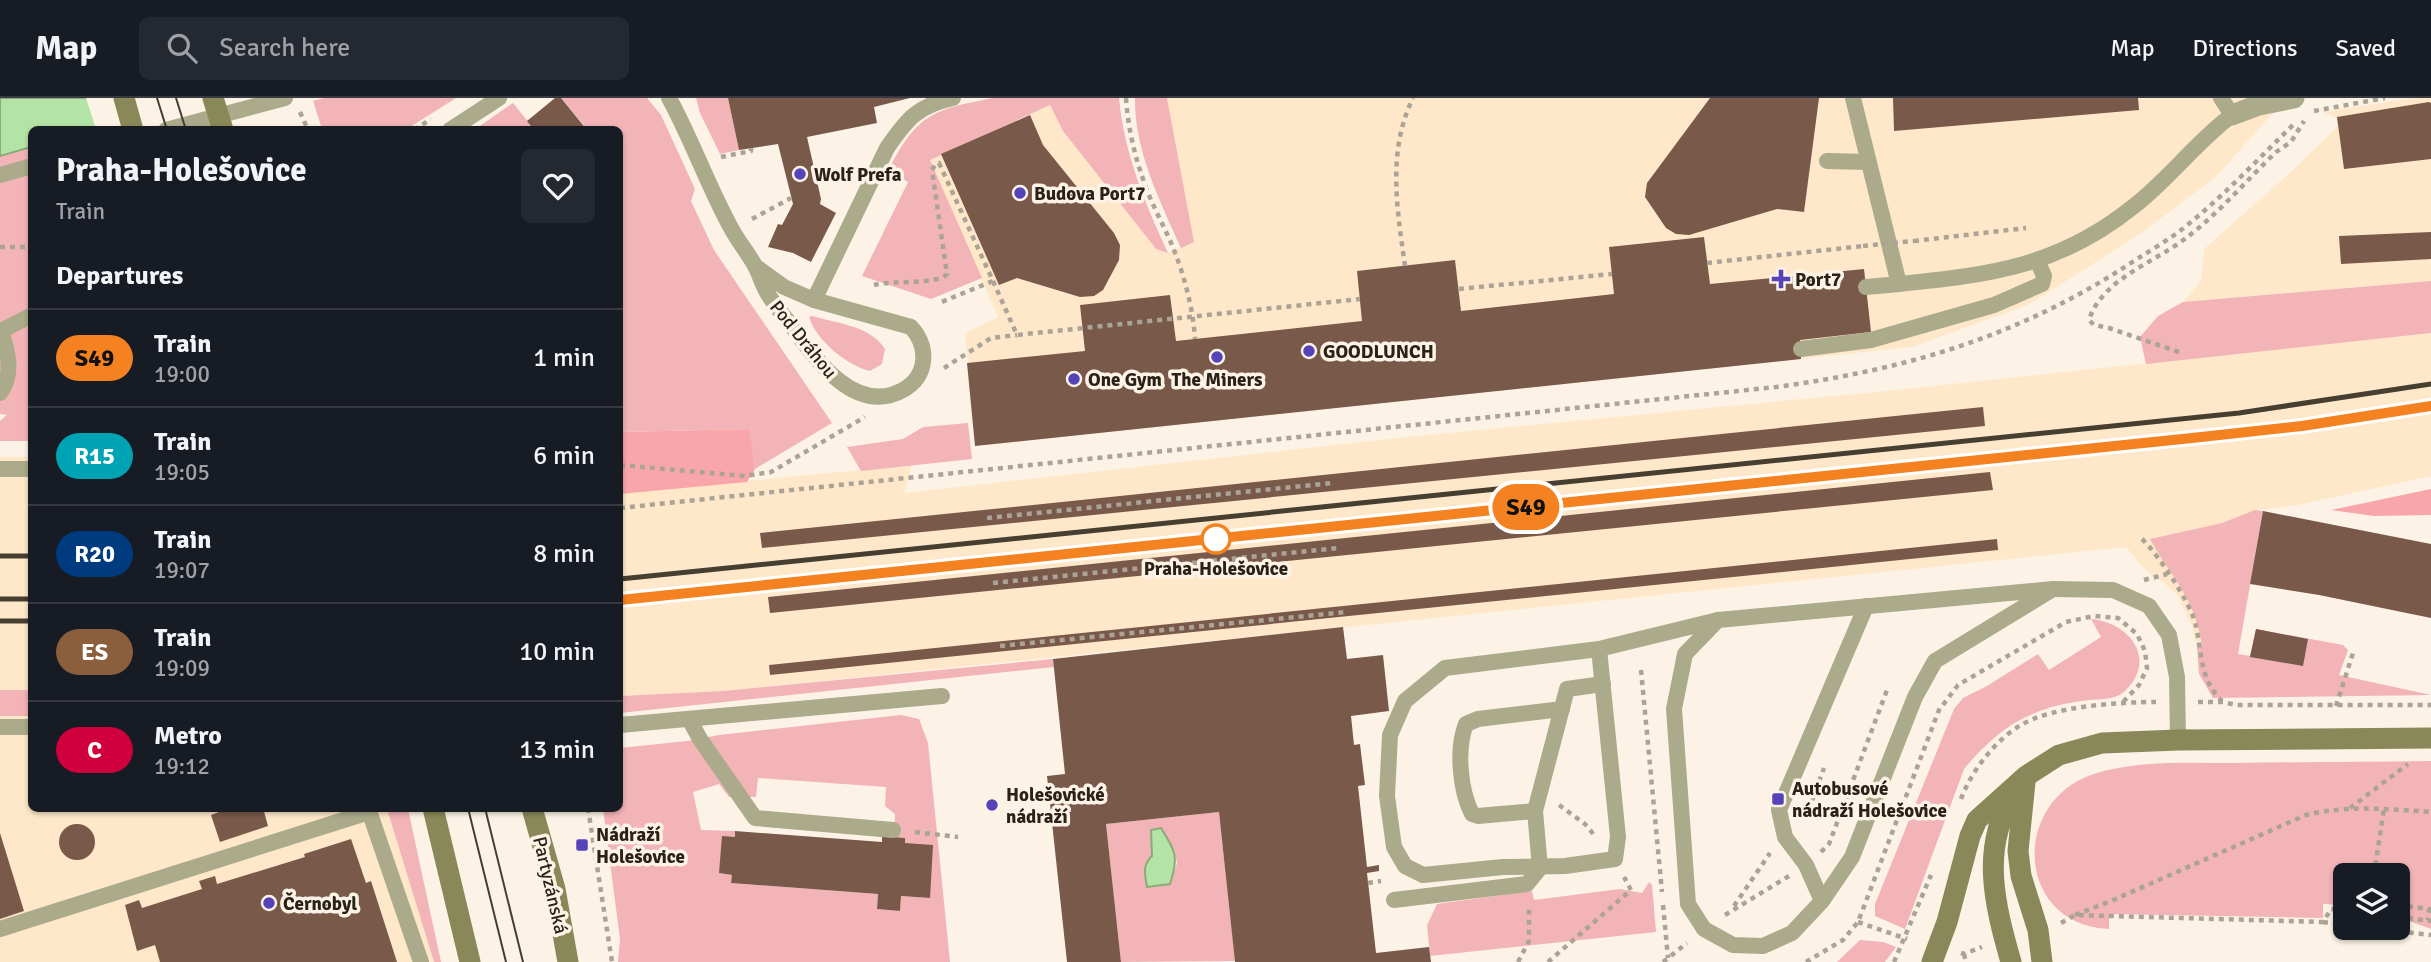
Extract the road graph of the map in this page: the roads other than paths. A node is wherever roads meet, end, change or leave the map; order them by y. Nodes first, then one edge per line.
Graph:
1 (124, 98) edge
2 (213, 98) edge
3 (285, 98) edge
4 (499, 98) edge
5 (669, 98) edge
6 (953, 98) edge
7 (1853, 98) edge
8 (2227, 107) edge
9 (2301, 109) edge
10 (132, 126) edge
11 (181, 126) edge
12 (221, 126) edge
13 (456, 126) edge
14 (1827, 161) dead end
15 (1868, 162) junction
16 (28, 167) edge
17 (0, 175) edge
18 (2037, 260) junction
19 (755, 266) junction
20 (1899, 284) junction
21 (1866, 287) dead end
22 (814, 300) junction
23 (28, 317) edge
24 (0, 331) edge
25 (1801, 349) dead end
26 (0, 393) edge
27 (0, 469) edge
28 (28, 469) edge
29 (2053, 589) junction
30 (1866, 606) junction
31 (1718, 620) junction
32 (1599, 649) junction
33 (1603, 684) junction
34 (942, 696) dead end
35 (1562, 709) junction
36 (690, 719) junction
37 (623, 725) edge
38 (0, 727) edge
39 (28, 727) edge
40 (2431, 738) edge
41 (2178, 740) junction
42 (2026, 776) junction
43 (1535, 811) junction
44 (363, 812) edge
45 (370, 812) edge
46 (434, 812) edge
47 (533, 812) edge
48 (893, 830) road end
49 (1540, 868) junction
50 (1394, 900) dead end
51 (1822, 901) junction
52 (0, 929) edge
53 (421, 962) edge
54 (470, 962) edge
55 (568, 962) edge
56 (1932, 962) edge
57 (2011, 962) edge
58 (2042, 962) edge

1 - 10 main road
2 - 12 main road, bridge
3 - 11 lane
4 - 13 lane
5 - 19 lane, Pod Dráhou
6 - 22 lane, Pod Dráhou
7 - 15 lane
8 - 9 street
8 - 18 lane
14 - 15 lane
15 - 20 lane
16 - 17 lane
18 - 20 lane
18 - 25 lane
19 - 22 lane, Pod Dráhou
19 - 22 lane, Pod Dráhou
20 - 21 lane
23 - 24 lane
24 - 26 lane
27 - 28 lane
29 - 30 lane
29 - 41 lane
29 - 51 lane
30 - 31 lane
30 - 51 lane
31 - 32 lane
31 - 51 lane
32 - 33 lane
32 - 49 lane
33 - 35 lane
33 - 49 lane
34 - 36 lane
35 - 43 lane
35 - 43 lane
36 - 37 lane
36 - 48 lane
38 - 39 lane
40 - 41 main road
41 - 42 main road
42 - 56 main road
42 - 57 main road
42 - 58 main road
43 - 49 lane
44 - 52 lane
45 - 53 lane
46 - 54 main road
47 - 55 main road, Partyzánská
49 - 50 lane

